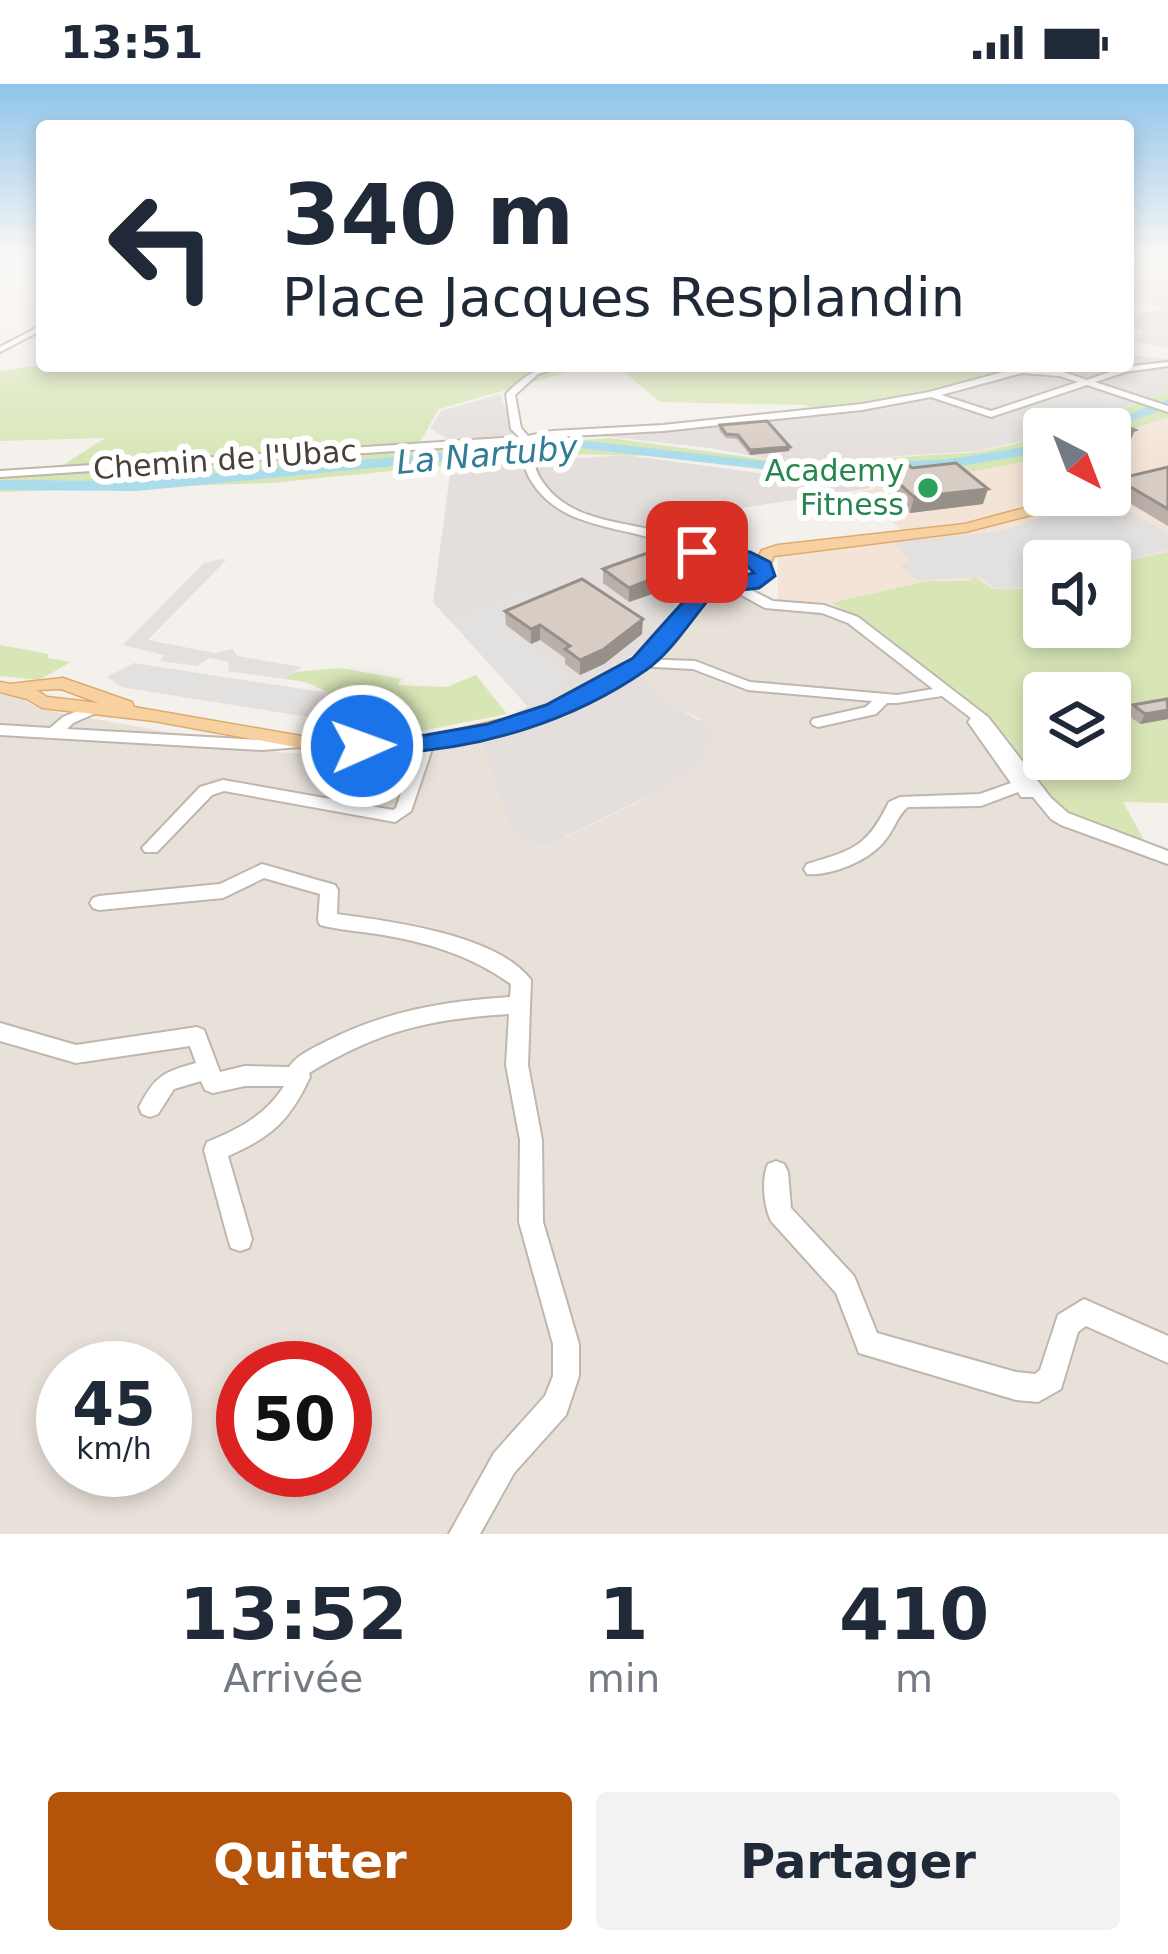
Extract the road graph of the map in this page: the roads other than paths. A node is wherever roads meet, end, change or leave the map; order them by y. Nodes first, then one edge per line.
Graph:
1 (36, 330) edge
2 (0, 350) edge
3 (1168, 364) edge
4 (1134, 368) edge
5 (535, 372) edge
6 (1015, 372) edge
7 (1033, 372) edge
8 (1119, 372) edge
9 (1087, 382) junction
10 (932, 395) junction
11 (1168, 410) edge
12 (523, 440) junction
13 (0, 474) edge
14 (1023, 512) edge
15 (705, 563) junction
16 (759, 582) junction
17 (728, 584) junction
18 (691, 602) junction
19 (664, 639) junction
20 (641, 663) junction
21 (0, 686) edge
22 (944, 691) junction
23 (583, 692) junction
24 (883, 698) junction
25 (56, 704) junction
26 (818, 722) dead end
27 (0, 730) edge
28 (301, 742) junction
29 (426, 743) junction
30 (1025, 784) junction
31 (151, 848) dead end
32 (1168, 858) edge
33 (813, 869) dead end
34 (99, 903) dead end
35 (517, 1005) junction
36 (0, 1032) edge
37 (209, 1069) junction
38 (298, 1077) junction
39 (150, 1107) dead end
40 (776, 1172) dead end
41 (240, 1240) dead end
42 (1168, 1350) edge
43 (464, 1534) edge

1 - 2 street
3 - 4 street
5 - 12 street
6 - 10 street, Chemin de l'Ubac
7 - 9 street, Chemin de l'Ubac
8 - 9 street
9 - 10 street
9 - 11 street, Chemin de l'Ubac
10 - 12 street, Chemin de l'Ubac
12 - 13 street, Chemin de l'Ubac
12 - 15 street
14 - 16 main road
15 - 16 main road
15 - 17 main road
15 - 18 main road
16 - 17 main road
16 - 22 street
17 - 18 main road
18 - 19 main road
19 - 20 main road
19 - 23 main road
20 - 23 main road
20 - 24 street
21 - 25 main road
22 - 24 street
22 - 30 street
23 - 29 main road
24 - 26 street
25 - 27 street
25 - 28 main road
25 - 28 street
28 - 29 main road
29 - 31 street
30 - 32 street
30 - 33 street
34 - 35 street
35 - 38 street
35 - 43 street
36 - 37 street
37 - 38 street
37 - 39 street
38 - 41 street
40 - 42 street

